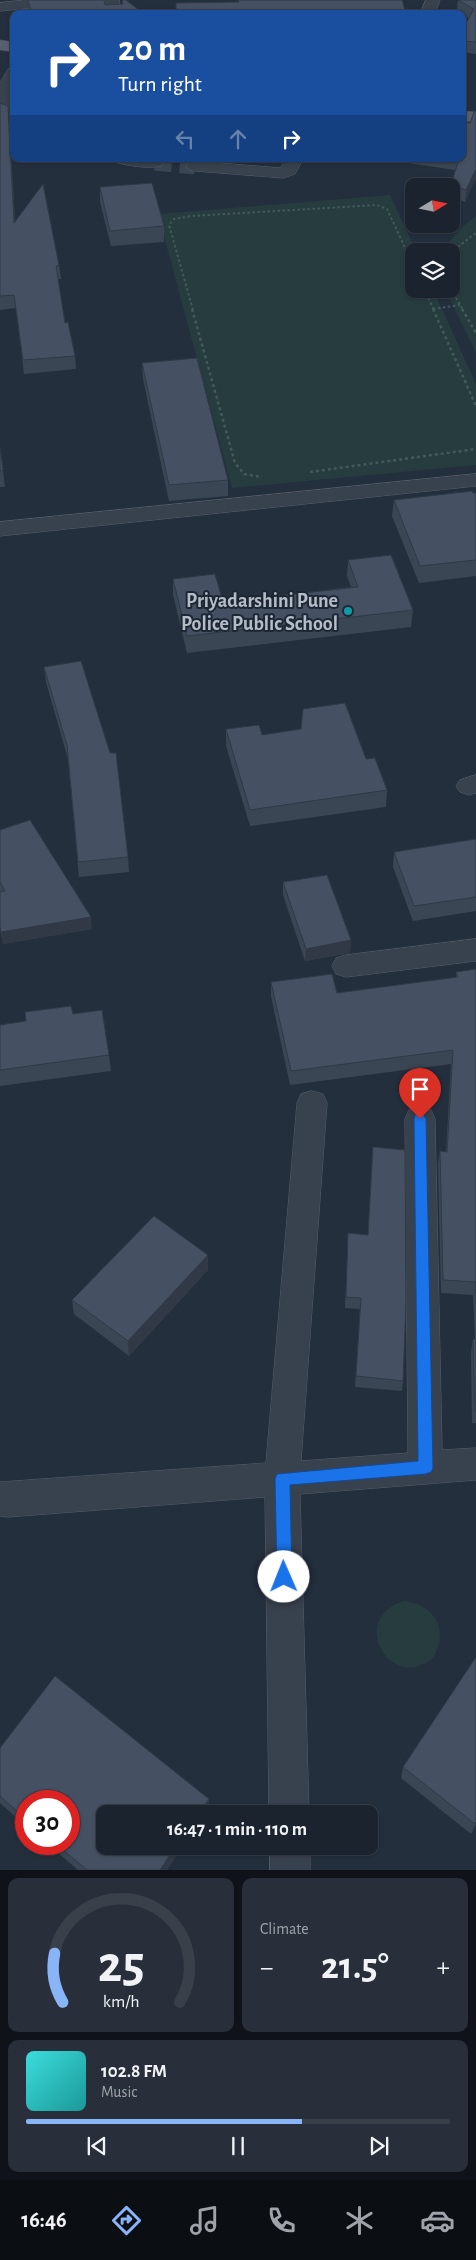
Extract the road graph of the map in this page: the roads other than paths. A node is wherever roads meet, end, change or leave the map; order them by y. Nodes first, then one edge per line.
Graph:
1 (39, 3) edge
2 (0, 7) edge
3 (10, 79) edge
4 (10, 112) edge
5 (293, 162) edge
6 (195, 166) tunnel mouth
7 (476, 480) edge
8 (0, 529) edge
9 (476, 950) edge
10 (346, 966) dead end
11 (312, 1104) dead end
12 (420, 1119) dead end
13 (476, 1464) edge
14 (426, 1468) junction
15 (282, 1479) junction
16 (0, 1499) edge
17 (289, 1805) edge
18 (290, 1855) edge
19 (290, 1870) edge

1 - 2 street
3 - 4 street
5 - 6 street
7 - 8 street
9 - 10 street
11 - 15 street
12 - 14 street
13 - 14 street
14 - 15 street
15 - 16 street
15 - 17 street
18 - 19 street

